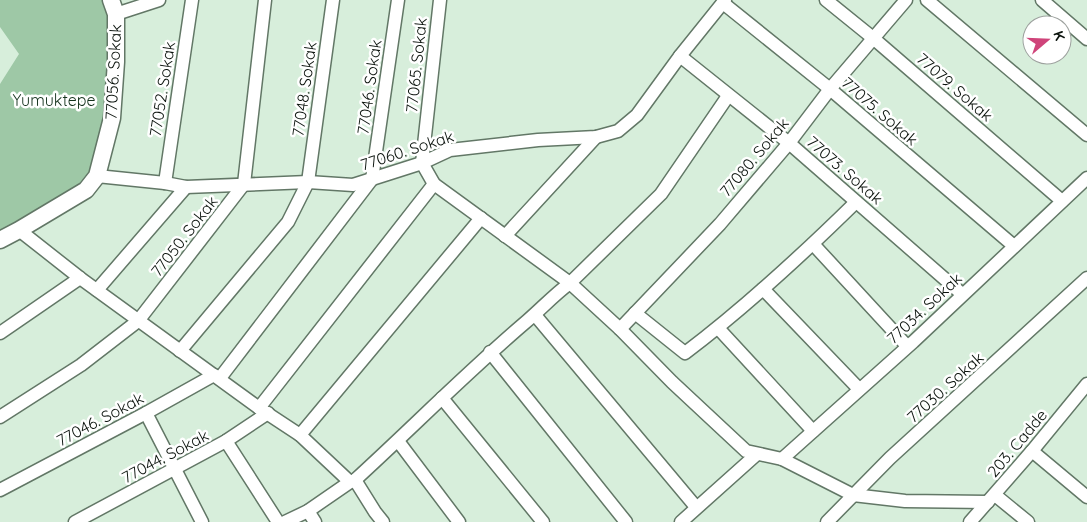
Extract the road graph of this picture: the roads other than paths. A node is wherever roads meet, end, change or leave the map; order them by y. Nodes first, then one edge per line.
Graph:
1 (159, 0) edge
2 (192, 0) edge
3 (265, 0) edge
4 (333, 0) edge
5 (398, 0) edge
6 (440, 0) edge
7 (826, 0) edge
8 (906, 0) edge
9 (928, 0) edge
10 (1042, 0) edge
11 (724, 1) edge
12 (114, 7) edge
13 (873, 38) junction
14 (1087, 39) edge
15 (680, 56) junction
16 (830, 89) junction
17 (728, 96) junction
18 (1087, 135) edge
19 (596, 137) junction
20 (789, 143) junction
21 (422, 163) junction
22 (97, 176) junction
23 (1087, 178) edge
24 (372, 179) junction
25 (308, 182) junction
26 (164, 183) junction
27 (244, 184) junction
28 (434, 184) junction
29 (186, 187) junction
30 (1062, 201) junction
31 (856, 202) junction
32 (481, 218) junction
33 (19, 230) junction
34 (505, 236) junction
35 (0, 240) edge
36 (813, 244) junction
37 (1014, 246) junction
38 (80, 278) junction
39 (1087, 278) edge
40 (570, 283) junction
41 (763, 289) junction
42 (97, 290) junction
43 (962, 294) junction
44 (635, 313) junction
45 (534, 314) junction
46 (138, 321) junction
47 (718, 328) junction
48 (620, 329) junction
49 (0, 333) edge
50 (907, 346) junction
51 (180, 351) junction
52 (490, 352) junction
53 (217, 377) junction
54 (1087, 385) edge
55 (859, 389) junction
56 (442, 398) junction
57 (264, 410) junction
58 (146, 413) junction
59 (0, 417) edge
60 (813, 431) junction
61 (300, 436) junction
62 (226, 441) junction
63 (398, 441) junction
64 (1032, 451) junction
65 (757, 454) junction
66 (782, 459) junction
67 (174, 470) junction
68 (352, 481) junction
69 (0, 490) edge
70 (854, 495) junction
71 (1087, 497) edge
72 (991, 498) junction
73 (696, 507) junction
74 (308, 510) junction
75 (76, 522) edge
76 (202, 522) edge
77 (278, 522) edge
78 (285, 522) edge
79 (315, 522) edge
80 (382, 522) edge
81 (459, 522) edge
82 (543, 522) edge
83 (626, 522) edge
84 (680, 522) edge
85 (827, 522) edge
86 (970, 522) edge
87 (1028, 522) edge

1 - 12 street
2 - 26 street, 77052. Sokak
3 - 27 street
4 - 25 street, 77048. Sokak
5 - 24 street, 77046. Sokak
6 - 21 street, 77065. Sokak
7 - 13 street, 77079. Sokak
8 - 13 street, 77080. Sokak
9 - 18 street
10 - 14 street
11 - 15 street, 77060. Sokak
11 - 16 street, 77075. Sokak
12 - 22 street, 77056. Sokak
13 - 16 street, 77080. Sokak
13 - 30 street, 77079. Sokak
15 - 17 street, 77073. Sokak
15 - 19 street, 77060. Sokak
16 - 20 street, 77080. Sokak
16 - 37 street, 77075. Sokak
17 - 20 street, 77073. Sokak
17 - 40 street
19 - 21 street, 77060. Sokak
19 - 34 street
20 - 31 street, 77073. Sokak
20 - 44 street, 77080. Sokak
21 - 24 street, 77060. Sokak
21 - 28 street
22 - 26 street, 77060. Sokak
22 - 33 street, 77056. Sokak
23 - 30 street, 77034. Sokak
24 - 25 street, 77060. Sokak
24 - 53 street
25 - 27 street, 77060. Sokak
25 - 51 street, 77048. Sokak
26 - 29 street, 77060. Sokak
27 - 29 street, 77060. Sokak
27 - 46 street, 77050. Sokak
28 - 32 street
28 - 57 street, 77044. Sokak
29 - 42 street
30 - 37 street, 77034. Sokak
31 - 36 street
31 - 43 street, 77073. Sokak
32 - 34 street
32 - 61 street
33 - 35 street, 77056. Sokak
33 - 38 street
34 - 40 street
36 - 41 street
36 - 50 street
37 - 43 street, 77034. Sokak
38 - 42 street
38 - 49 street
39 - 70 street, 77030. Sokak
40 - 45 street
40 - 48 street
41 - 47 street
41 - 55 street
42 - 46 street
43 - 50 street, 77034. Sokak
44 - 47 street
44 - 48 street, 77080. Sokak
45 - 52 street
45 - 73 street
46 - 51 street
46 - 59 street, 77050. Sokak
47 - 60 street
48 - 65 street
50 - 55 street, 77034. Sokak
51 - 53 street
52 - 56 street
52 - 83 street
53 - 57 street
53 - 58 street, 77046. Sokak
54 - 64 street, 203. Cadde
55 - 60 street, 77034. Sokak
56 - 63 street
56 - 82 street
57 - 61 street
57 - 62 street, 77044. Sokak
58 - 67 street
58 - 69 street, 77046. Sokak
60 - 66 street, 77034. Sokak
61 - 68 street
62 - 67 street, 77044. Sokak
62 - 77 street
63 - 68 street
63 - 81 street
64 - 71 street
64 - 72 street, 203. Cadde
65 - 66 street
65 - 73 street
66 - 70 street
67 - 75 street, 77044. Sokak
67 - 76 street
68 - 74 street
68 - 80 street
70 - 72 street
70 - 85 street, 77030. Sokak
72 - 86 street, 203. Cadde
72 - 87 street
73 - 84 street
74 - 78 street
74 - 79 street

